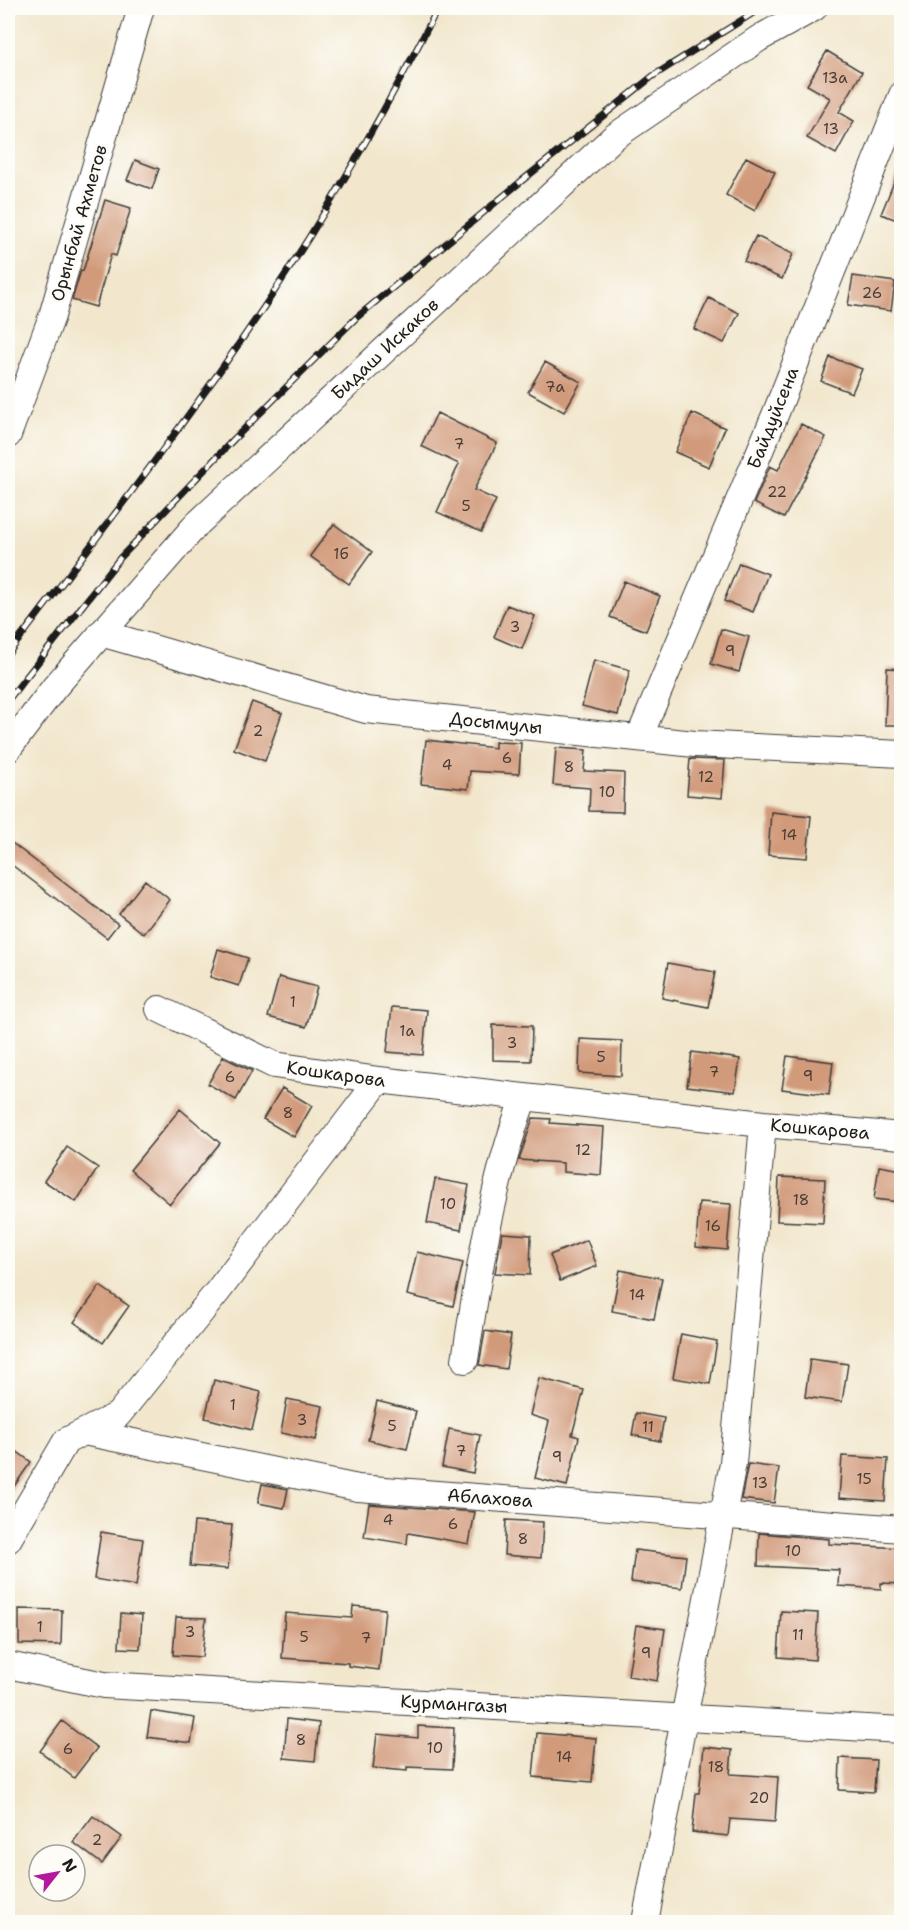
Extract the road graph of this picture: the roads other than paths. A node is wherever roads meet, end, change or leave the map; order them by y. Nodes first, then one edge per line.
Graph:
1 (141, 8) edge
2 (814, 8) edge
3 (902, 95) edge
4 (8, 435) edge
5 (101, 633) junction
6 (639, 738) junction
7 (8, 749) edge
8 (902, 754) edge
9 (159, 1009) dead end
10 (379, 1080) junction
11 (524, 1097) junction
12 (763, 1124) junction
13 (902, 1136) edge
14 (465, 1360) dead end
15 (84, 1432) junction
16 (723, 1516) junction
17 (902, 1529) edge
18 (8, 1540) edge
19 (8, 1665) edge
20 (684, 1717) junction
21 (902, 1730) edge
22 (645, 1923) edge

1 - 4 street, Орынбай Ахметов
2 - 5 street, Бидаш Искаков
3 - 6 street, Байдуйсена
5 - 6 street, Досымулы
5 - 7 street, Бидаш Искаков
6 - 8 street, Досымулы
9 - 10 street, Кошкарова
10 - 11 street, Кошкарова
10 - 15 street
11 - 12 street, Кошкарова
11 - 14 street
12 - 13 street, Кошкарова
12 - 16 street
15 - 16 street, Аблахова
15 - 18 street
16 - 17 street, Аблахова
16 - 20 street
19 - 20 street, Курмангазы
20 - 21 street, Курмангазы
20 - 22 street

